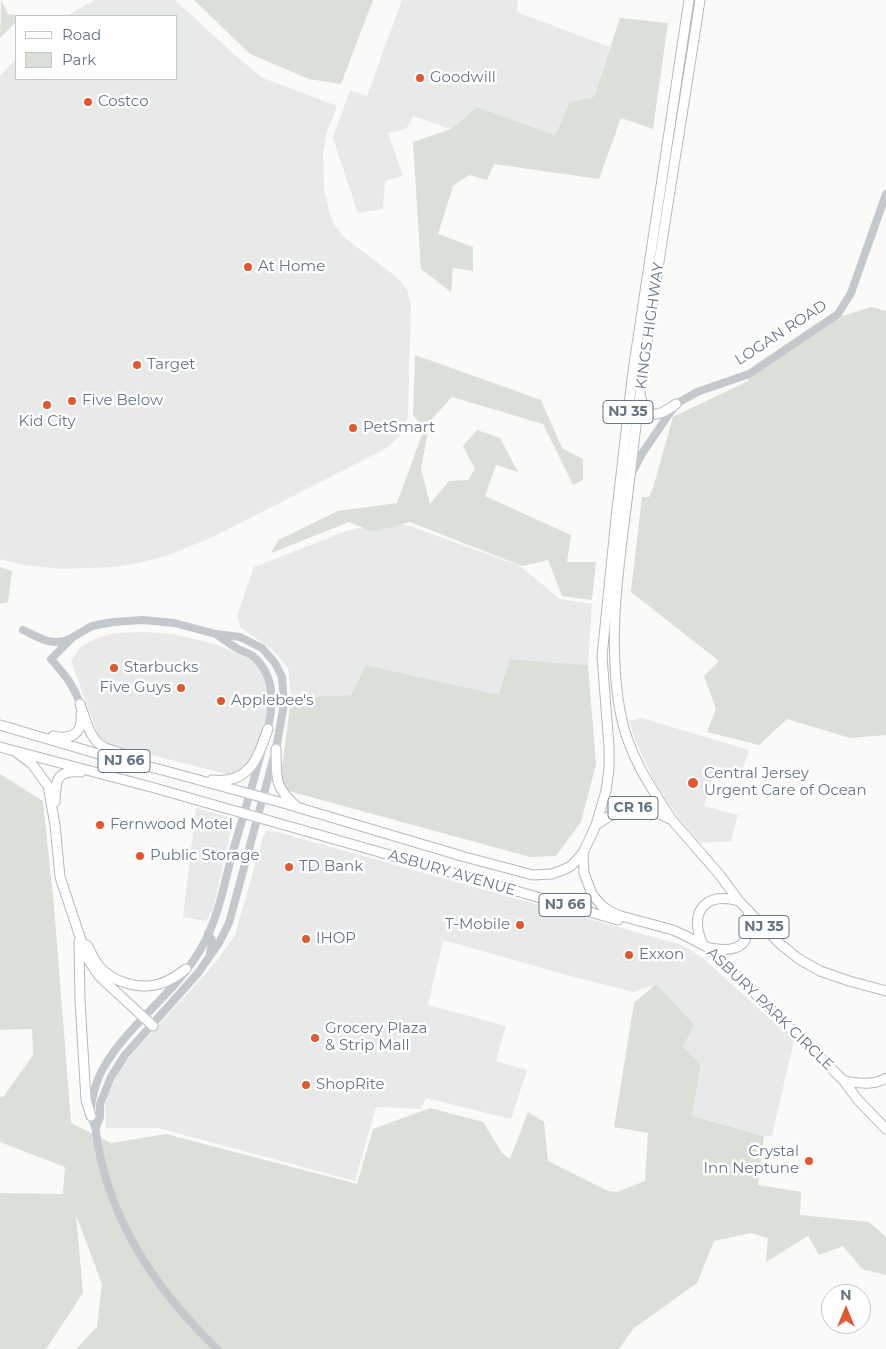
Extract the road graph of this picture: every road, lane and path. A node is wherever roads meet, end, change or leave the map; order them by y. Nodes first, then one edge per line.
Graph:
1 (689, 0) edge
2 (700, 0) edge
3 (886, 194) edge
4 (639, 393) junction
5 (676, 404) junction
6 (630, 480) junction
7 (23, 630) dead end
8 (216, 634) junction
9 (73, 637) junction
10 (80, 704) junction
11 (0, 725) edge
12 (268, 729) junction
13 (19, 730) junction
14 (0, 747) edge
15 (276, 749) junction
16 (14, 750) junction
17 (151, 767) junction
18 (96, 773) junction
19 (197, 779) junction
20 (250, 794) junction
21 (263, 798) junction
22 (300, 809) junction
23 (244, 815) junction
24 (257, 818) junction
25 (672, 820) junction
26 (55, 825) junction
27 (596, 825) junction
28 (583, 853) junction
29 (740, 901) junction
30 (748, 910) junction
31 (79, 932) junction
32 (208, 933) junction
33 (705, 946) junction
34 (206, 962) junction
35 (186, 969) junction
36 (746, 985) junction
37 (886, 991) edge
38 (143, 1018) junction
39 (153, 1026) junction
40 (886, 1078) edge
41 (844, 1081) junction
42 (91, 1116) junction
43 (96, 1126) junction
44 (886, 1129) edge
45 (217, 1349) edge

1 - 27 main road, KINGS HIGHWAY / NJ 35
2 - 4 main road, KINGS HIGHWAY / NJ 35
3 - 5 street, LOGAN ROAD
4 - 5 main road
4 - 6 main road, KINGS HIGHWAY / NJ 35
5 - 6 street, LOGAN ROAD
6 - 25 main road, KINGS HIGHWAY / NJ 35
7 - 9 street
8 - 9 street
8 - 12 street
8 - 15 street
9 - 10 street
10 - 13 main road
10 - 17 main road
11 - 13 main road, ASBURY AVENUE / NJ 66
12 - 19 main road
12 - 20 street
13 - 17 main road, ASBURY AVENUE / NJ 66
14 - 16 main road, ASBURY AVENUE / NJ 66
15 - 21 street
15 - 22 main road
16 - 18 main road, ASBURY AVENUE / NJ 66
16 - 26 main road
17 - 19 main road, ASBURY AVENUE / NJ 66
18 - 23 main road, ASBURY AVENUE / NJ 66
18 - 26 main road
19 - 20 main road, ASBURY AVENUE / NJ 66
20 - 21 main road, ASBURY AVENUE / NJ 66
20 - 23 street
21 - 22 main road, ASBURY AVENUE / NJ 66
21 - 24 street
22 - 28 main road, ASBURY AVENUE / NJ 66
23 - 24 main road, ASBURY AVENUE / NJ 66
23 - 32 street
24 - 34 street
24 - 36 main road, ASBURY AVENUE / NJ 66
25 - 27 main road, CR 16
25 - 29 main road, NJ 35
26 - 31 main road
27 - 28 main road, NJ 35
28 - 33 main road, ASBURY PARK CIRCLE
29 - 30 main road, NJ 35
29 - 33 main road
30 - 33 main road
30 - 37 main road, NJ 35
31 - 35 main road
31 - 38 main road
31 - 42 main road
32 - 34 street
32 - 35 street
33 - 36 main road, ASBURY PARK CIRCLE
34 - 39 street
35 - 38 street
36 - 41 main road, ASBURY PARK CIRCLE
38 - 39 main road
38 - 42 street
39 - 43 street
40 - 41 main road, ASBURY PARK CIRCLE
41 - 44 main road
42 - 43 street
43 - 45 street

